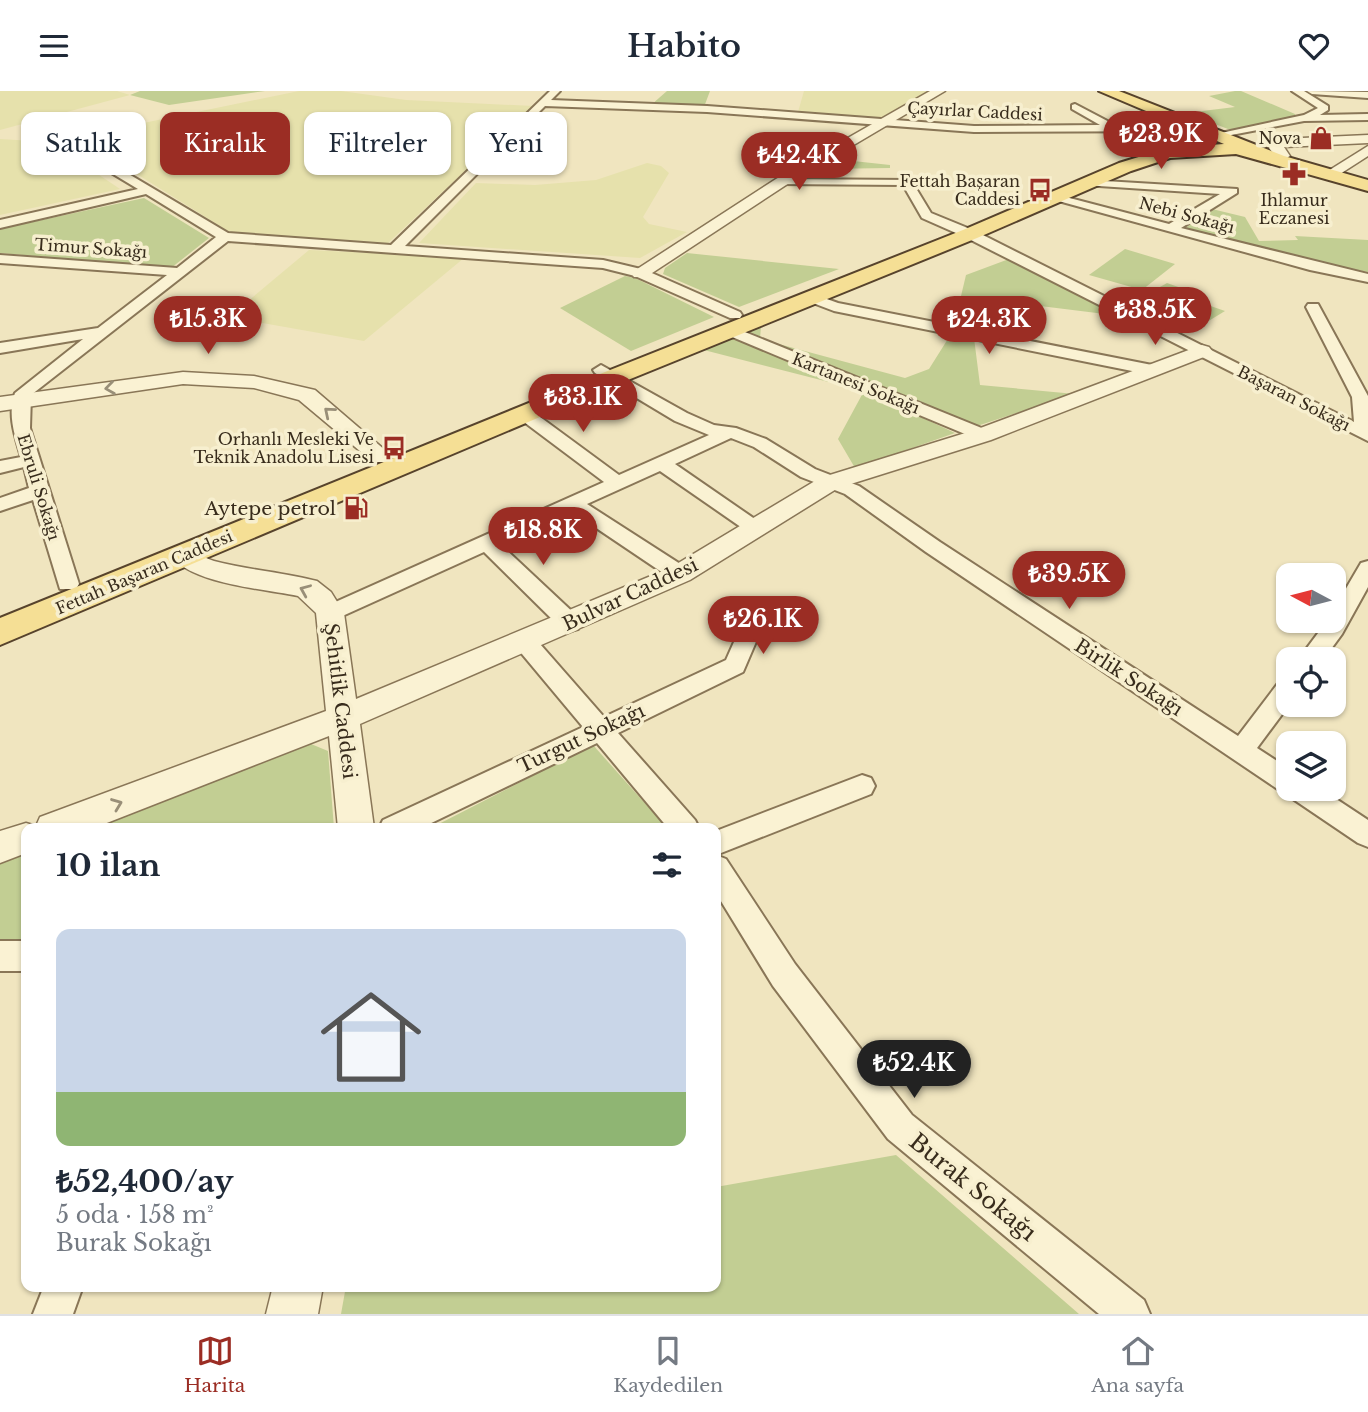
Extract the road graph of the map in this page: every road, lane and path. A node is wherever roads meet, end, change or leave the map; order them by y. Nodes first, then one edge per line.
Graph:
1 (555, 91) edge
2 (939, 91) edge
3 (1106, 91) edge
4 (1117, 91) edge
5 (1297, 91) edge
6 (1312, 91) edge
7 (1368, 95) edge
8 (543, 103) junction
9 (1075, 107) dead end
10 (1368, 117) edge
11 (1304, 118) junction
12 (886, 122) junction
13 (1115, 130) junction
14 (1213, 135) junction
15 (1364, 140) edge
16 (1368, 150) edge
17 (1276, 151) junction
18 (1335, 171) junction
19 (123, 175) edge
20 (1368, 180) edge
21 (781, 182) junction
22 (1088, 183) junction
23 (1368, 186) edge
24 (148, 190) junction
25 (1046, 196) junction
26 (0, 224) edge
27 (1170, 229) junction
28 (963, 231) junction
29 (225, 237) junction
30 (393, 250) junction
31 (0, 259) edge
32 (179, 272) junction
33 (640, 272) junction
34 (1368, 278) edge
35 (810, 297) junction
36 (1314, 307) dead end
37 (733, 323) junction
38 (103, 332) junction
39 (0, 348) edge
40 (1202, 351) junction
41 (1152, 370) junction
42 (608, 374) junction
43 (10, 402) edge
44 (526, 415) junction
45 (21, 428) junction
46 (0, 432) edge
47 (730, 432) junction
48 (983, 435) junction
49 (1366, 435) edge
50 (381, 457) junction
51 (31, 460) junction
52 (662, 463) junction
53 (0, 467) edge
54 (617, 483) junction
55 (829, 483) junction
56 (41, 490) junction
57 (572, 503) junction
58 (0, 505) edge
59 (755, 528) junction
60 (486, 542) junction
61 (184, 555) junction
62 (1368, 569) edge
63 (680, 574) junction
64 (68, 584) junction
65 (0, 613) edge
66 (331, 613) junction
67 (570, 623) junction
68 (750, 630) dead end
69 (0, 632) edge
70 (525, 642) junction
71 (1320, 647) edge
72 (1276, 704) edge
73 (345, 717) junction
74 (601, 729) junction
75 (1241, 751) junction
76 (1276, 774) edge
77 (862, 786) dead end
78 (1317, 801) edge
79 (66, 823) edge
80 (356, 823) edge
81 (404, 823) edge
82 (681, 823) edge
83 (1368, 835) edge
84 (21, 840) edge
85 (721, 841) edge
86 (0, 847) edge
87 (721, 876) edge
88 (0, 956) edge
89 (21, 956) edge
90 (62, 1292) edge
91 (297, 1292) edge
92 (53, 1314) edge
93 (292, 1314) edge
94 (1130, 1314) edge

1 - 8 street
2 - 12 street
3 - 14 main road
4 - 14 main road
5 - 11 street
6 - 7 street
8 - 12 street, Çayırlar Caddesi
8 - 30 street
9 - 13 street
10 - 11 street, Çayırlar Caddesi
11 - 14 street, Çayırlar Caddesi
12 - 13 street, Çayırlar Caddesi
12 - 21 street
13 - 14 street, Çayırlar Caddesi
14 - 17 main road
14 - 25 main road, Fettah Başaran Caddesi
15 - 17 street
16 - 18 street
17 - 18 main road
17 - 22 main road, Fettah Başaran Caddesi
17 - 23 main road
18 - 20 main road
19 - 24 street
21 - 28 street, Başaran Sokağı
21 - 33 street
22 - 25 main road, Fettah Başaran Caddesi
22 - 27 street
24 - 26 street
24 - 29 street
25 - 27 street, Nebi Sokağı
25 - 28 main road, Fettah Başaran Caddesi
27 - 34 street, Nebi Sokağı
28 - 35 main road, Fettah Başaran Caddesi
28 - 37 main road, Fettah Başaran Caddesi
28 - 40 street, Başaran Sokağı
29 - 30 street, Kartanesi Sokağı
29 - 32 street
30 - 33 street, Kartanesi Sokağı
31 - 32 street, Timur Sokağı
32 - 38 street
33 - 37 street, Kartanesi Sokağı
35 - 37 main road, Fettah Başaran Caddesi
35 - 41 street
36 - 49 street
37 - 42 main road, Fettah Başaran Caddesi
37 - 48 street, Kartanesi Sokağı
38 - 39 street
38 - 43 street
40 - 41 street, Bulvar Caddesi
40 - 49 street, Başaran Sokağı
41 - 48 street, Bulvar Caddesi
42 - 44 main road, Fettah Başaran Caddesi
42 - 47 street, Birlik Sokağı
42 - 50 main road, Fettah Başaran Caddesi
43 - 45 street, Ebruli Sokağı
50 -> 43 street
44 - 54 street
44 - 61 main road, Fettah Başaran Caddesi
45 - 46 street
45 - 51 street, Ebruli Sokağı
47 - 52 street
47 - 55 street, Birlik Sokağı
48 - 55 street, Bulvar Caddesi
50 - 64 main road, Fettah Başaran Caddesi
51 - 53 street
51 - 56 street, Ebruli Sokağı
52 - 54 street
52 - 59 street
54 - 57 street
55 - 59 street, Bulvar Caddesi
55 - 75 street, Birlik Sokağı
56 - 58 street
56 - 64 street, Ebruli Sokağı
57 - 60 street
57 - 63 street
59 - 63 street, Bulvar Caddesi
60 - 66 street
60 - 67 street
66 -> 61 street, Şehitlik Caddesi
61 - 69 main road, Fettah Başaran Caddesi
62 - 71 street
63 - 67 street, Bulvar Caddesi
64 - 65 main road, Fettah Başaran Caddesi
66 - 73 street, Şehitlik Caddesi
67 - 70 street, Bulvar Caddesi
68 - 74 street, Turgut Sokağı
70 - 73 street, Bulvar Caddesi
70 - 74 street
72 - 75 street
79 -> 73 street, Bulvar Caddesi
73 - 80 street, Şehitlik Caddesi
74 - 81 street, Turgut Sokağı
74 - 82 street
75 - 76 street, Birlik Sokağı
77 - 85 street
78 - 83 street
84 - 86 street
87 - 94 street, Burak Sokağı
88 - 89 street
90 - 92 street
91 - 93 street

